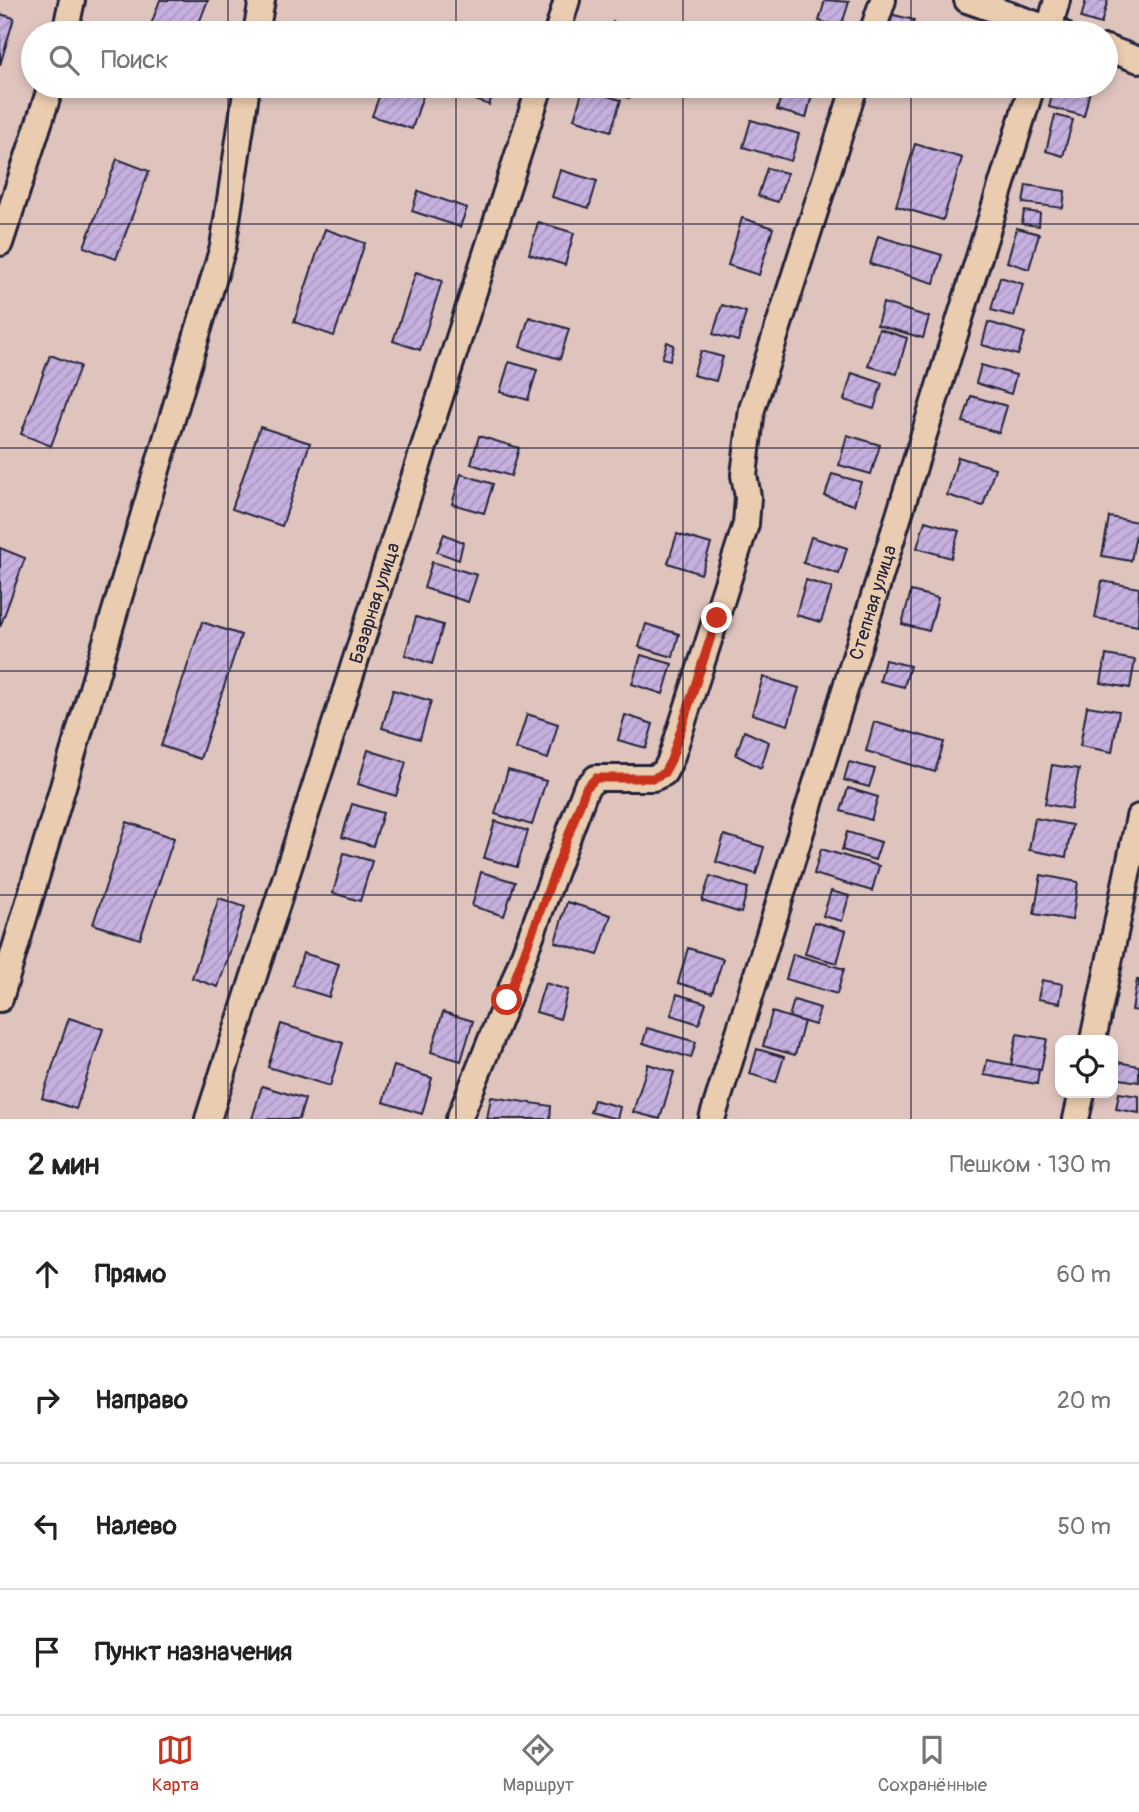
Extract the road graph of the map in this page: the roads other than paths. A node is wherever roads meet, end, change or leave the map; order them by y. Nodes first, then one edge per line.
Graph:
1 (72, 0) edge
2 (262, 0) edge
3 (567, 0) edge
4 (883, 0) edge
5 (967, 0) edge
6 (1057, 0) edge
7 (68, 21) edge
8 (258, 21) edge
9 (561, 21) edge
10 (876, 21) edge
11 (1023, 21) edge
12 (1054, 21) edge
13 (1118, 52) edge
14 (1139, 60) edge
15 (47, 98) edge
16 (245, 98) edge
17 (536, 98) edge
18 (851, 98) edge
19 (1028, 98) edge
20 (0, 243) edge
21 (1139, 817) edge
22 (0, 999) edge
23 (1094, 1035) edge
24 (1081, 1098) edge
25 (208, 1119) edge
26 (459, 1119) edge
27 (712, 1119) edge
28 (1076, 1119) edge

1 - 7 street
2 - 8 street
3 - 9 street
4 - 10 street
5 - 11 street
6 - 12 street
13 - 14 street
15 - 20 street
16 - 22 street
17 - 25 street, Базарная улица
18 - 26 street
19 - 27 street, Степная улица
21 - 23 street
24 - 28 street

